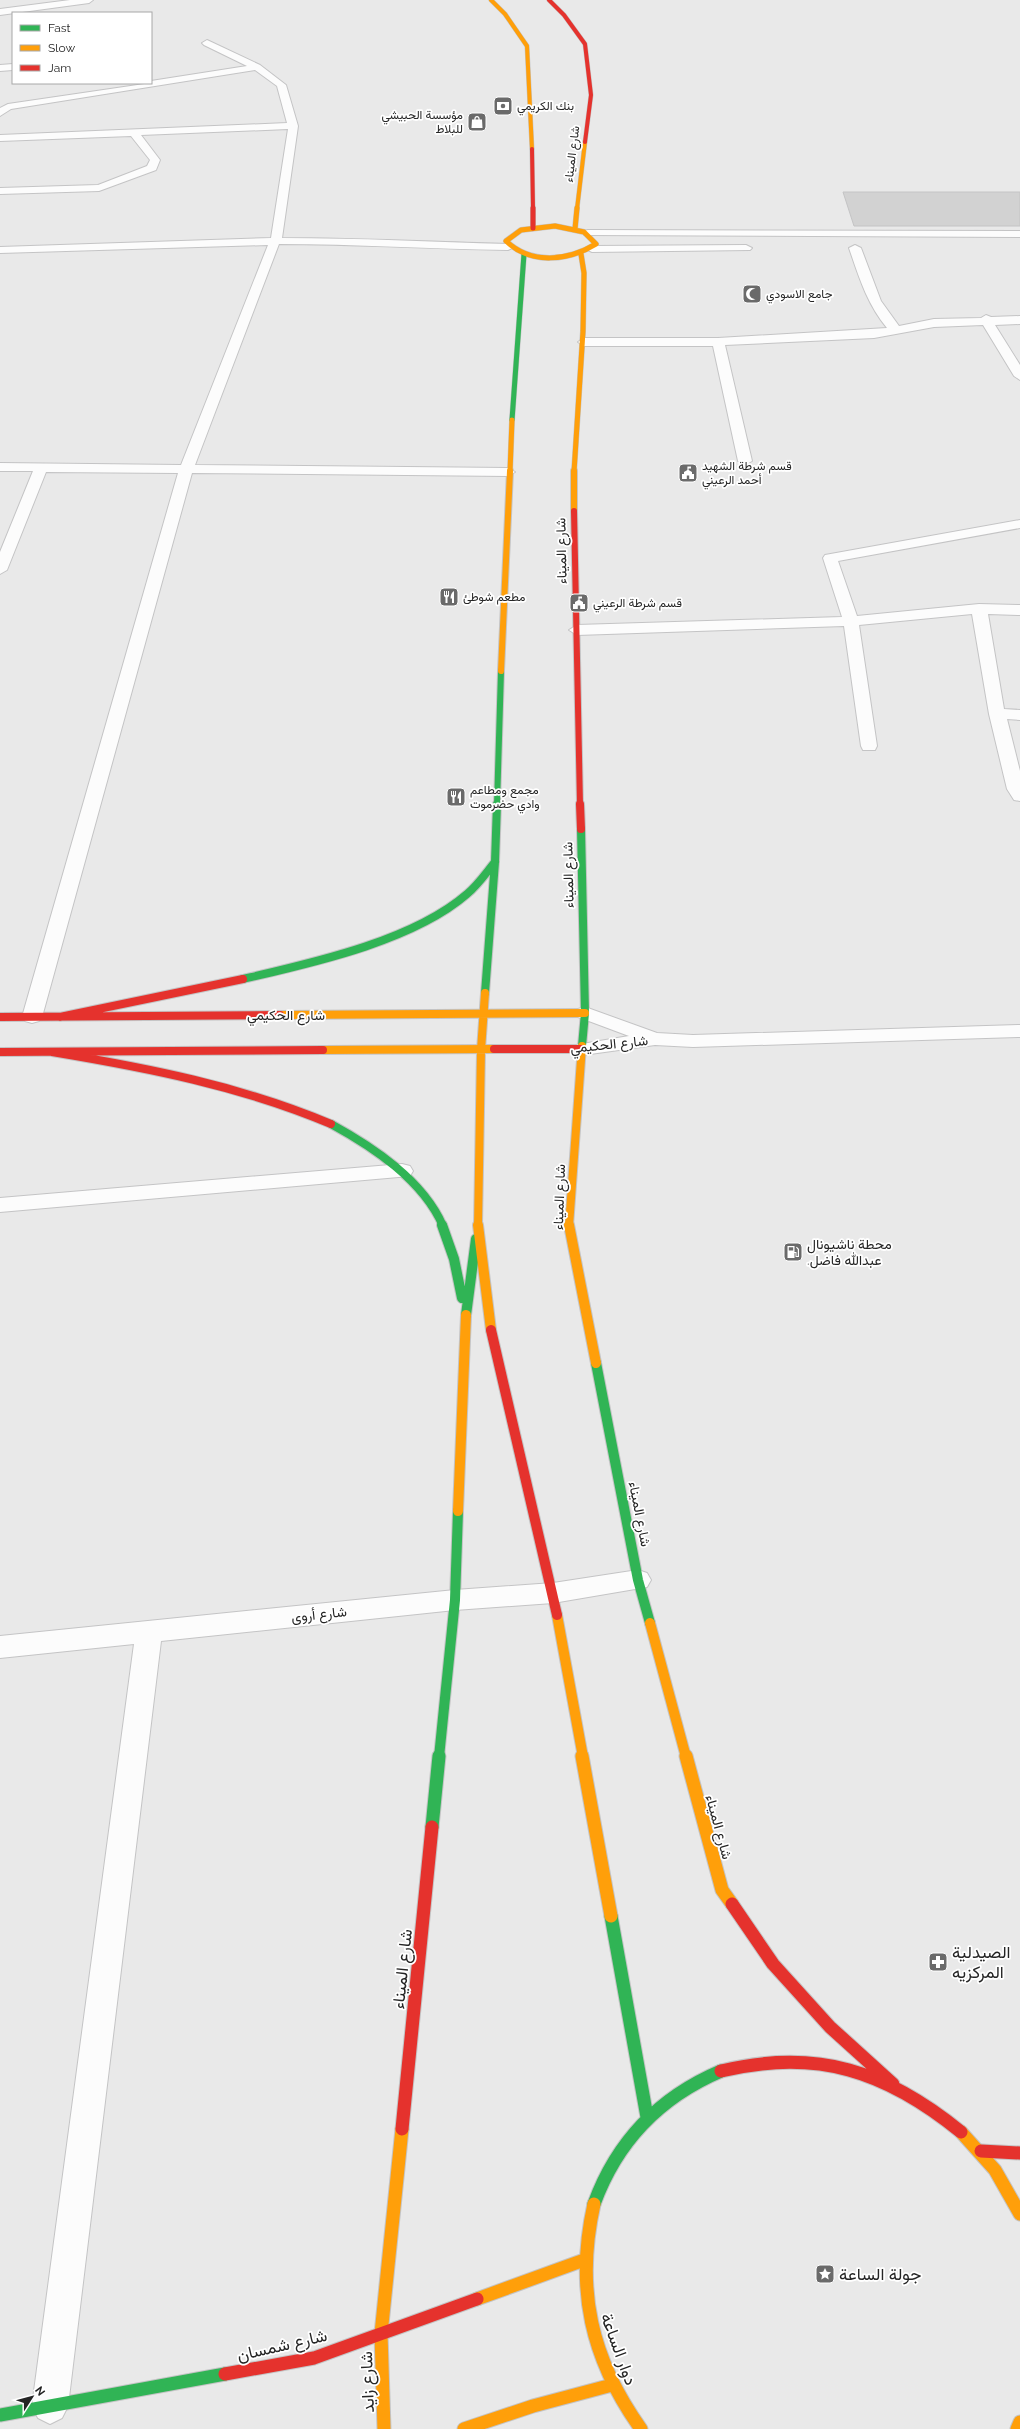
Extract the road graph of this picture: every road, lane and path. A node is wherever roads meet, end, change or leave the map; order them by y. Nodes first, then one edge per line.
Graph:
1 (89, 0) edge
2 (491, 0) edge
3 (549, 0) edge
4 (0, 12) edge
5 (207, 43) dead end
6 (12, 66) edge
7 (257, 67) junction
8 (0, 68) edge
9 (78, 87) dead end
10 (92, 94) junction
11 (0, 113) edge
12 (293, 126) junction
13 (135, 134) junction
14 (0, 138) edge
15 (0, 191) edge
16 (533, 228) junction
17 (575, 229) junction
18 (588, 233) junction
19 (454, 234) dead end
20 (1020, 234) edge
21 (496, 235) dead end
22 (274, 241) junction
23 (373, 241) junction
24 (509, 241) junction
25 (759, 248) dead end
26 (839, 248) dead end
27 (855, 248) junction
28 (871, 248) dead end
29 (0, 250) edge
30 (587, 251) junction
31 (524, 254) junction
32 (986, 320) junction
33 (1020, 320) edge
34 (895, 329) junction
35 (584, 342) junction
36 (718, 342) junction
37 (1020, 376) edge
38 (745, 461) dead end
39 (0, 467) edge
40 (41, 468) junction
41 (186, 470) junction
42 (508, 472) junction
43 (1020, 524) edge
44 (0, 570) edge
45 (979, 609) junction
46 (1020, 610) edge
47 (851, 621) junction
48 (577, 630) junction
49 (997, 714) junction
50 (1020, 715) edge
51 (869, 746) dead end
52 (1020, 796) edge
53 (495, 862) junction
54 (586, 1012) junction
55 (483, 1014) junction
56 (0, 1017) edge
57 (32, 1017) junction
58 (60, 1017) junction
59 (1020, 1031) edge
60 (655, 1039) junction
61 (583, 1049) junction
62 (481, 1050) junction
63 (0, 1052) edge
64 (52, 1052) junction
65 (402, 1171) junction
66 (0, 1205) edge
67 (478, 1224) junction
68 (466, 1315) junction
69 (638, 1580) junction
70 (553, 1593) junction
71 (455, 1600) junction
72 (148, 1632) junction
73 (0, 1647) edge
74 (893, 2084) junction
75 (647, 2116) junction
76 (981, 2151) junction
77 (1020, 2153) edge
78 (1020, 2214) edge
79 (584, 2260) junction
80 (381, 2334) junction
81 (612, 2385) junction
82 (50, 2406) junction
83 (0, 2416) edge
84 (1020, 2422) edge
85 (384, 2429) edge
86 (464, 2429) edge
87 (641, 2429) edge
88 (1017, 2429) edge

1 - 4 street
2 - 16 main road
3 - 17 main road, شارع الميناء
5 - 7 street
6 - 8 street
7 - 10 street
7 - 12 street
9 - 10 street
10 - 11 street
12 - 13 street
12 - 22 street
13 - 14 street
13 - 15 street
16 - 17 main road
16 - 24 main road
17 - 18 main road
18 - 20 street
18 - 30 main road, شارع الميناء
19 - 23 street
21 - 24 street
22 - 23 street
22 - 29 street
22 - 41 street
23 - 24 street
24 - 31 main road
25 - 30 street
26 - 27 street
27 - 28 street
27 - 34 street
30 - 31 main road
30 - 35 main road, شارع الميناء
31 - 42 main road, شارع الميناء
32 - 33 street
32 - 34 street
32 - 37 street
34 - 36 street
35 - 36 street
35 - 48 main road, شارع الميناء
36 - 38 street
39 - 40 street
40 - 41 street
40 - 44 street
41 - 42 street
41 - 57 street
42 - 53 main road, شارع الميناء
43 - 47 street
45 - 46 street
45 - 47 street
45 - 49 street
47 - 48 street
47 - 51 street
48 - 54 main road, شارع الميناء
49 - 50 street
49 - 52 street
53 - 55 main road, شارع الميناء
53 - 58 main road
54 - 55 main road, شارع الحكيمي
54 - 60 street, شارع الحكيمي
54 - 61 main road, شارع الميناء
55 - 58 main road, شارع الحكيمي
55 - 62 main road, شارع الميناء
56 - 57 main road, شارع الحكيمي
57 - 58 main road, شارع الحكيمي
59 - 60 street
60 - 61 street, شارع الحكيمي
61 - 62 main road, شارع الحكيمي
61 - 69 main road, شارع الميناء
62 - 64 main road, شارع الحكيمي
62 - 67 main road, شارع الميناء
63 - 64 main road, شارع الحكيمي
64 - 65 main road
65 - 66 street
65 - 68 main road
67 - 68 main road, شارع الميناء
67 - 70 main road, شارع الميناء
68 - 71 main road, شارع الميناء
69 - 70 street, شارع أروى
69 - 74 main road, شارع الميناء
70 - 71 street, شارع أروى
70 - 75 main road, شارع الميناء
71 - 72 street, شارع أروى
71 - 80 main road, شارع الميناء
72 - 73 street, شارع أروى
72 - 82 street
74 - 75 main road, دوار الساعة
74 - 76 main road, دوار الساعة
75 - 79 main road, دوار الساعة
76 - 77 main road
76 - 78 main road, دوار الساعة
79 - 80 main road, شارع شمسان
79 - 81 main road, دوار الساعة
80 - 82 main road, شارع شمسان
80 - 85 main road, شارع زايد
81 - 86 main road
81 - 87 main road, دوار الساعة
82 - 83 main road, شارع شمسان
84 - 88 main road

